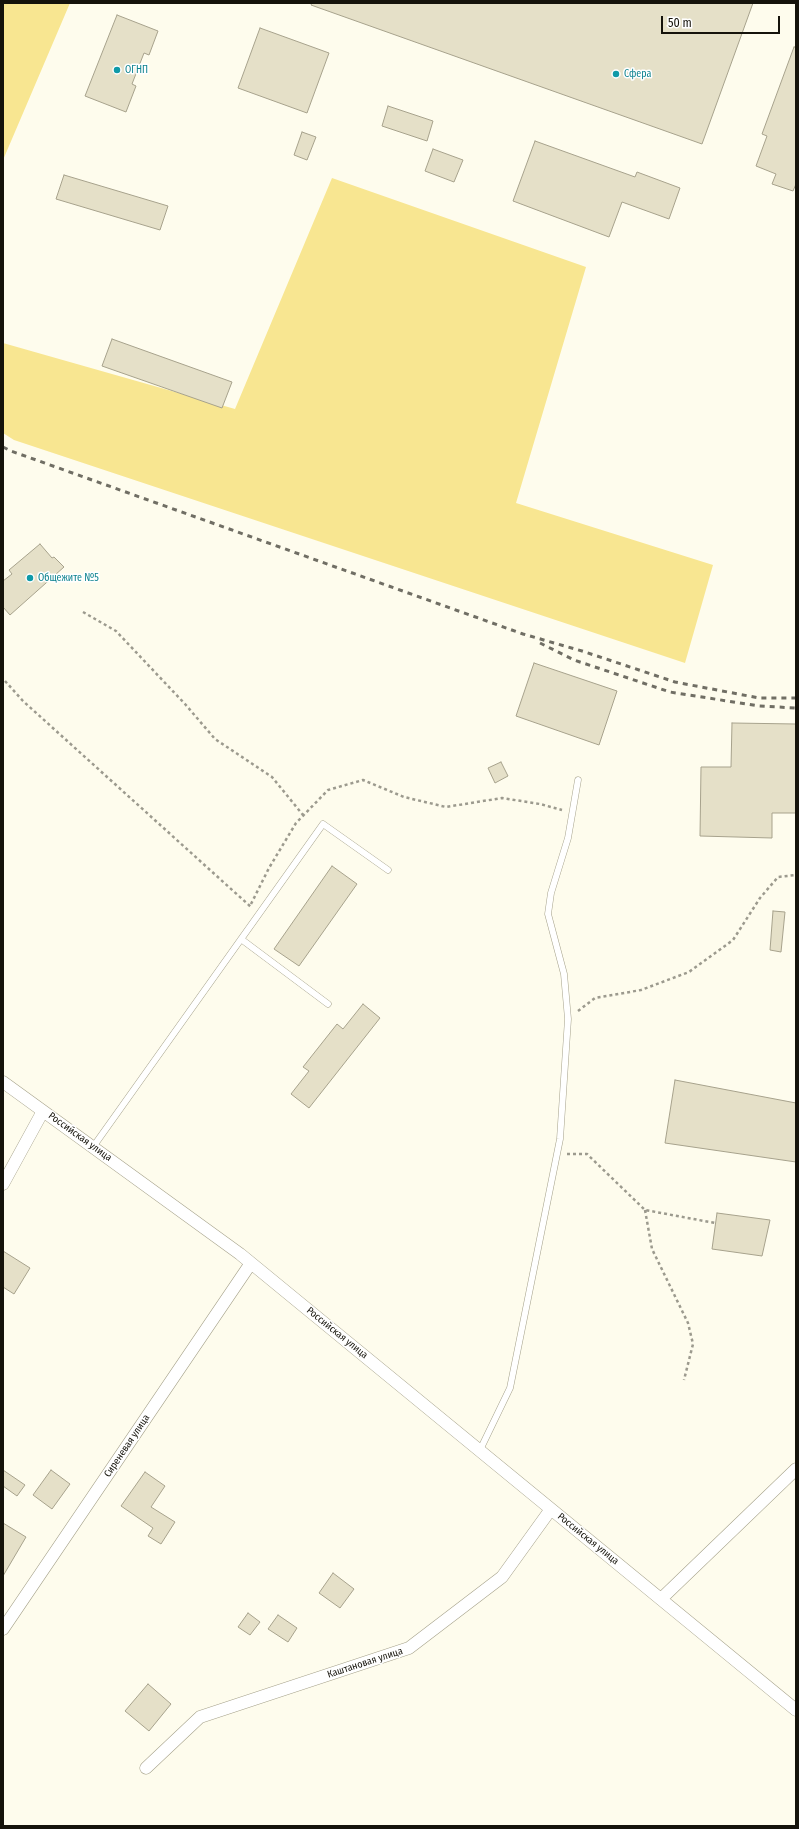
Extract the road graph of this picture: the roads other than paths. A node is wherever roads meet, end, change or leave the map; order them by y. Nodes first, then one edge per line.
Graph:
1 (578, 780) dead end
2 (388, 870) dead end
3 (241, 939) junction
4 (328, 1004) dead end
5 (4, 1085) edge
6 (43, 1111) junction
7 (93, 1147) junction
8 (3, 1184) edge
9 (252, 1263) junction
10 (480, 1450) junction
11 (796, 1468) edge
12 (551, 1509) junction
13 (661, 1599) junction
14 (3, 1629) edge
15 (796, 1710) edge
16 (146, 1768) dead end

1 - 10 lane
2 - 3 lane
3 - 4 lane
3 - 7 lane
5 - 6 street, Российская улица
6 - 7 street, Российская улица
6 - 8 street
7 - 9 street, Российская улица
9 - 10 street, Российская улица
9 - 14 street, Сиреневая улица
10 - 12 street, Российская улица
11 - 13 street
12 - 13 street, Российская улица
12 - 16 street, Каштановая улица
13 - 15 street, Российская улица

